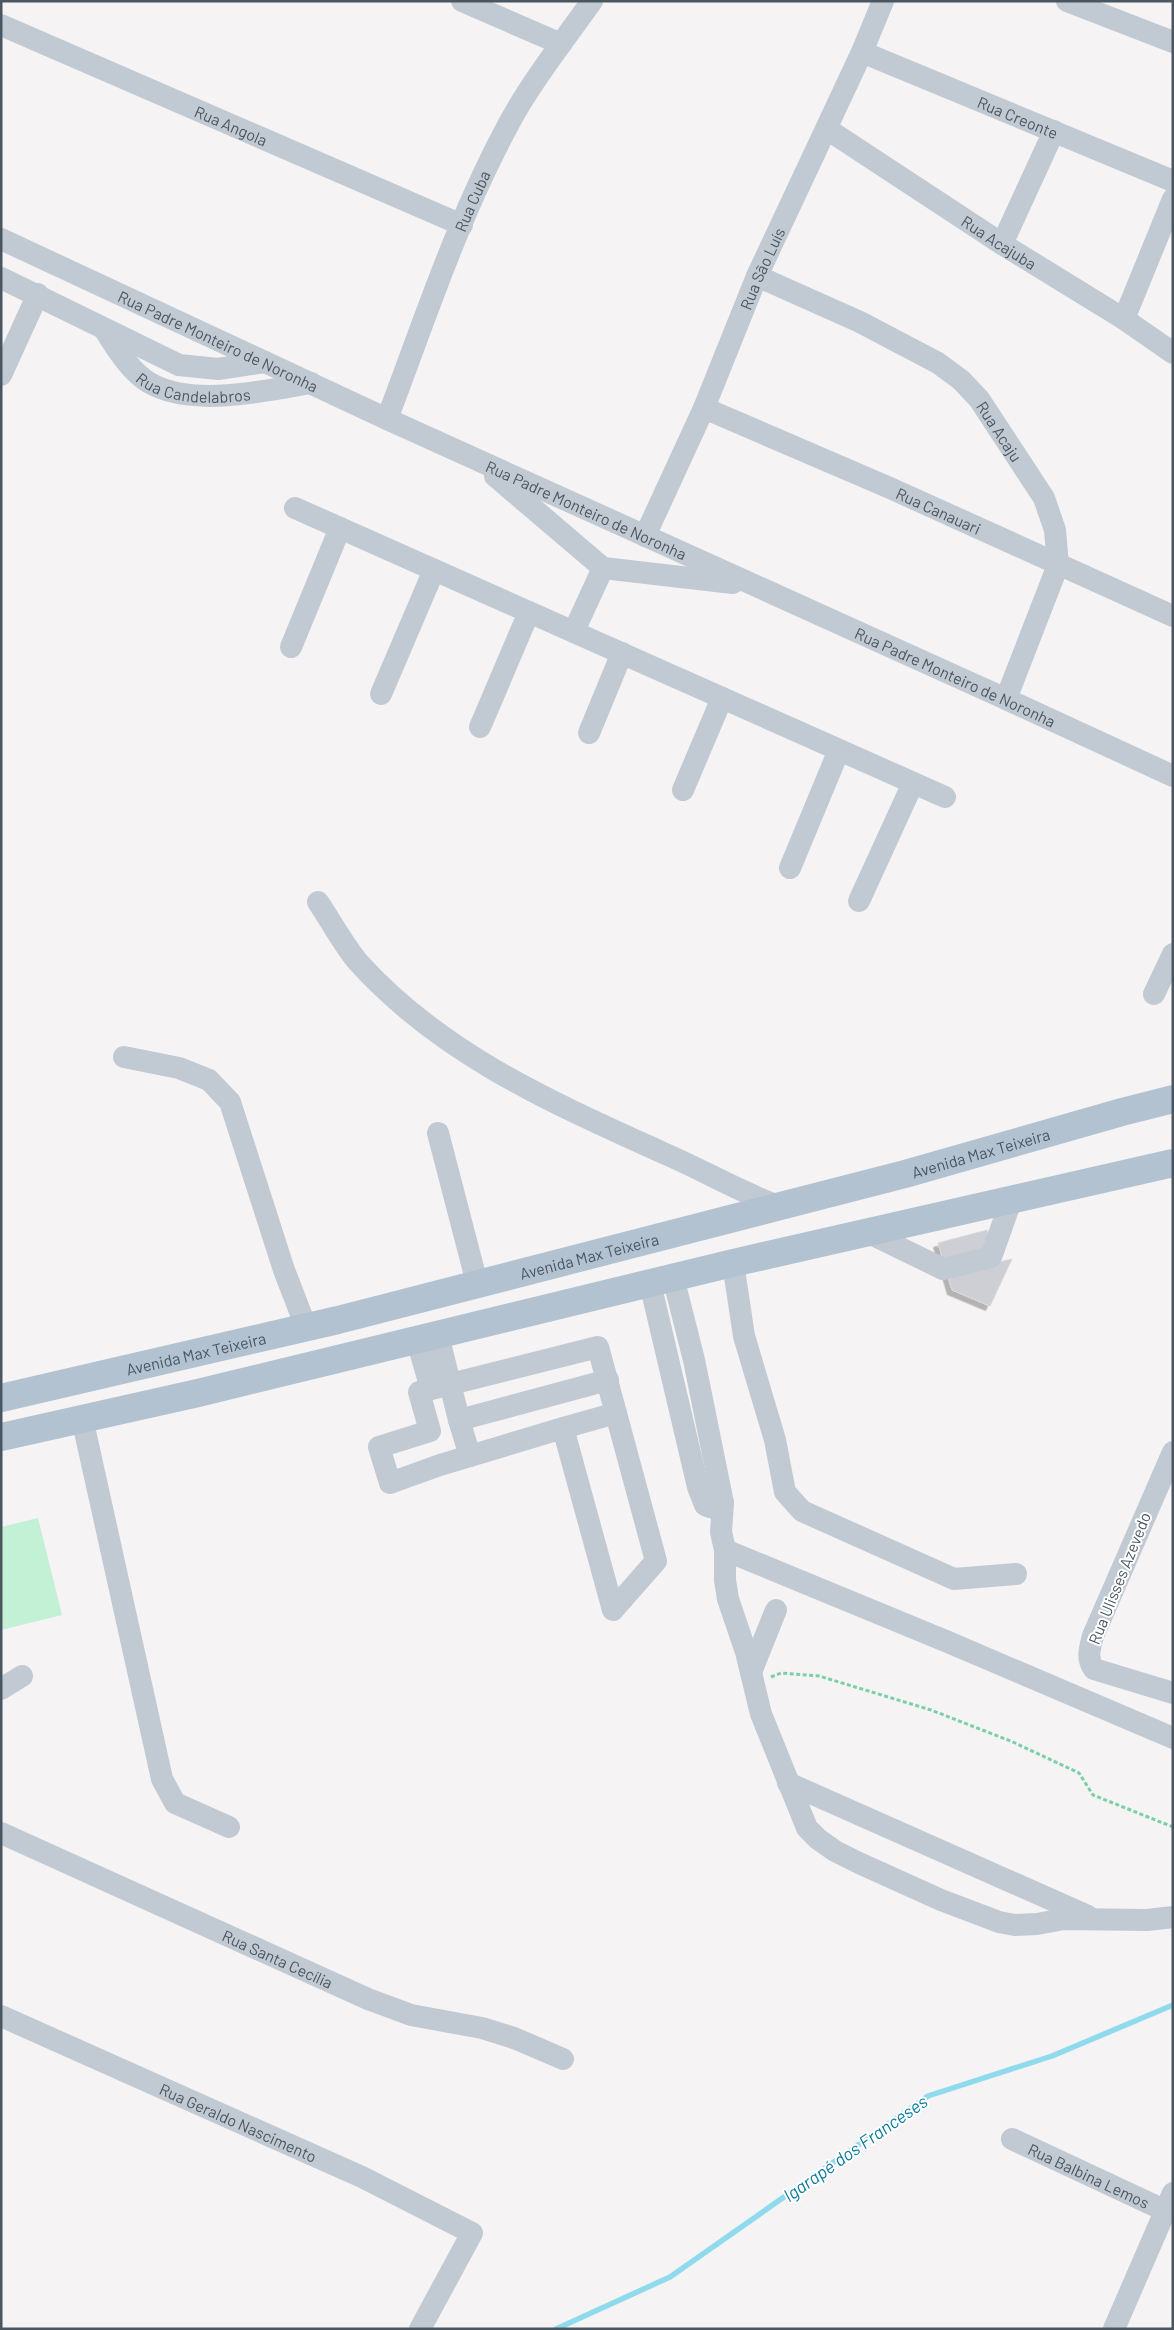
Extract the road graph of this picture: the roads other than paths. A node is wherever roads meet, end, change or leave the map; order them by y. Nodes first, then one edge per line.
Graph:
1 (462, 1) edge
2 (592, 1) edge
3 (883, 1) edge
4 (1067, 1) edge
5 (1, 25) edge
6 (1173, 42) edge
7 (561, 44) junction
8 (862, 52) junction
9 (827, 129) junction
10 (1054, 131) junction
11 (1173, 182) edge
12 (1173, 199) edge
13 (462, 225) junction
14 (1, 239) edge
15 (1002, 244) junction
16 (757, 276) junction
17 (1, 278) edge
18 (38, 294) junction
19 (1124, 319) junction
20 (102, 326) junction
21 (1173, 353) edge
22 (265, 362) junction
23 (1, 375) edge
24 (311, 384) junction
25 (704, 408) junction
26 (386, 419) junction
27 (475, 459) junction
28 (295, 508) dead end
29 (340, 528) junction
30 (645, 536) junction
31 (1058, 565) junction
32 (603, 568) junction
33 (434, 570) junction
34 (756, 585) junction
35 (529, 612) junction
36 (1173, 616) edge
37 (574, 631) junction
38 (291, 647) dead end
39 (622, 652) junction
40 (381, 694) dead end
41 (722, 698) junction
42 (1006, 699) junction
43 (480, 727) dead end
44 (589, 733) dead end
45 (839, 750) junction
46 (1173, 776) edge
47 (913, 783) junction
48 (684, 790) dead end
49 (945, 797) dead end
50 (790, 868) dead end
51 (859, 901) dead end
52 (318, 902) dead end
53 (1173, 954) edge
54 (1154, 994) dead end
55 (124, 1058) dead end
56 (1170, 1100) edge
57 (438, 1133) dead end
58 (1173, 1163) edge
59 (1012, 1198) junction
60 (778, 1206) junction
61 (866, 1232) junction
62 (733, 1263) junction
63 (662, 1280) junction
64 (477, 1284) junction
65 (306, 1327) junction
66 (427, 1337) junction
67 (608, 1380) junction
68 (440, 1387) junction
69 (1, 1398) edge
70 (616, 1413) junction
71 (82, 1418) junction
72 (459, 1420) junction
73 (563, 1428) junction
74 (430, 1431) junction
75 (1, 1437) edge
76 (1173, 1452) edge
77 (470, 1456) junction
78 (440, 1465) junction
79 (723, 1541) junction
80 (1016, 1574) dead end
81 (776, 1610) dead end
82 (22, 1676) dead end
83 (753, 1678) junction
84 (1, 1689) edge
85 (1173, 1694) edge
86 (1173, 1738) edge
87 (788, 1783) junction
88 (230, 1827) dead end
89 (1, 1833) edge
90 (1094, 1918) junction
91 (1173, 1918) edge
92 (1, 2016) edge
93 (563, 2059) dead end
94 (1012, 2139) dead end
95 (1169, 2202) edge
96 (420, 2329) edge
97 (1114, 2329) edge

1 - 7 street
2 - 7 street, Rua Cuba
3 - 8 street, Rua São Luís
4 - 6 street
5 - 13 street, Rua Angola
7 - 13 street, Rua Cuba
8 - 9 street, Rua São Luís
8 - 10 street, Rua Creonte
9 - 15 street, Rua Acajuba
9 - 16 street, Rua São Luís
10 - 11 street, Rua Creonte
10 - 15 street
12 - 19 street
13 - 26 street, Rua Cuba
14 - 22 street, Rua Padre Monteiro de Noronha
15 - 19 street, Rua Acajuba
16 - 25 street, Rua São Luís
16 - 31 street, Rua Acaju
17 - 18 street, Rua Candelabros
18 - 20 street, Rua Candelabros
18 - 23 street
19 - 21 street, Rua Acajuba
20 - 22 street, Rua Candelabros
20 - 24 street, Rua Candelabros
22 - 24 street, Rua Padre Monteiro de Noronha
24 - 26 street, Rua Padre Monteiro de Noronha
25 - 30 street, Rua São Luís
25 - 31 street, Rua Canauari
26 - 27 street, Rua Padre Monteiro de Noronha
27 - 30 street, Rua Padre Monteiro de Noronha
27 - 32 street
28 - 29 street
29 - 33 street
29 - 38 street
30 - 34 street, Rua Padre Monteiro de Noronha
31 - 36 street, Rua Canauari
31 - 42 street, Rua Acaju
32 - 34 street
32 - 37 street
33 - 35 street
33 - 40 street
34 - 42 street, Rua Padre Monteiro de Noronha
35 - 37 street
35 - 43 street
37 - 39 street
39 - 41 street
39 - 44 street
41 - 45 street
41 - 48 street
42 - 46 street, Rua Padre Monteiro de Noronha
45 - 47 street
45 - 50 street
47 - 49 street
47 - 51 street
52 - 60 street
53 - 54 street
55 - 65 street
56 - 60 main road, Avenida Max Teixeira
57 - 64 street
58 - 59 main road
59 - 61 main road
59 - 61 street
60 - 64 main road, Avenida Max Teixeira
61 - 62 main road
62 - 63 main road
62 - 80 street
63 - 66 main road
63 - 79 street
64 - 65 main road, Avenida Max Teixeira
65 - 69 main road, Avenida Max Teixeira
66 - 68 street
66 - 71 main road
67 - 68 street
67 - 70 street
67 - 72 street
68 - 72 street
68 - 74 street
70 - 73 street
70 - 73 street
71 - 75 main road
71 - 88 street
72 - 77 street
73 - 77 street
74 - 78 street
74 - 78 street
76 - 85 street, Rua Ulisses Azevedo
77 - 78 street
79 - 83 street
79 - 86 street
81 - 83 street
82 - 84 street
83 - 87 street
87 - 90 street
87 - 90 street
89 - 93 street, Rua Santa Cecília
90 - 91 street
92 - 96 street, Rua Geraldo Nascimento
94 - 95 street, Rua Balbina Lemos
95 - 97 street

